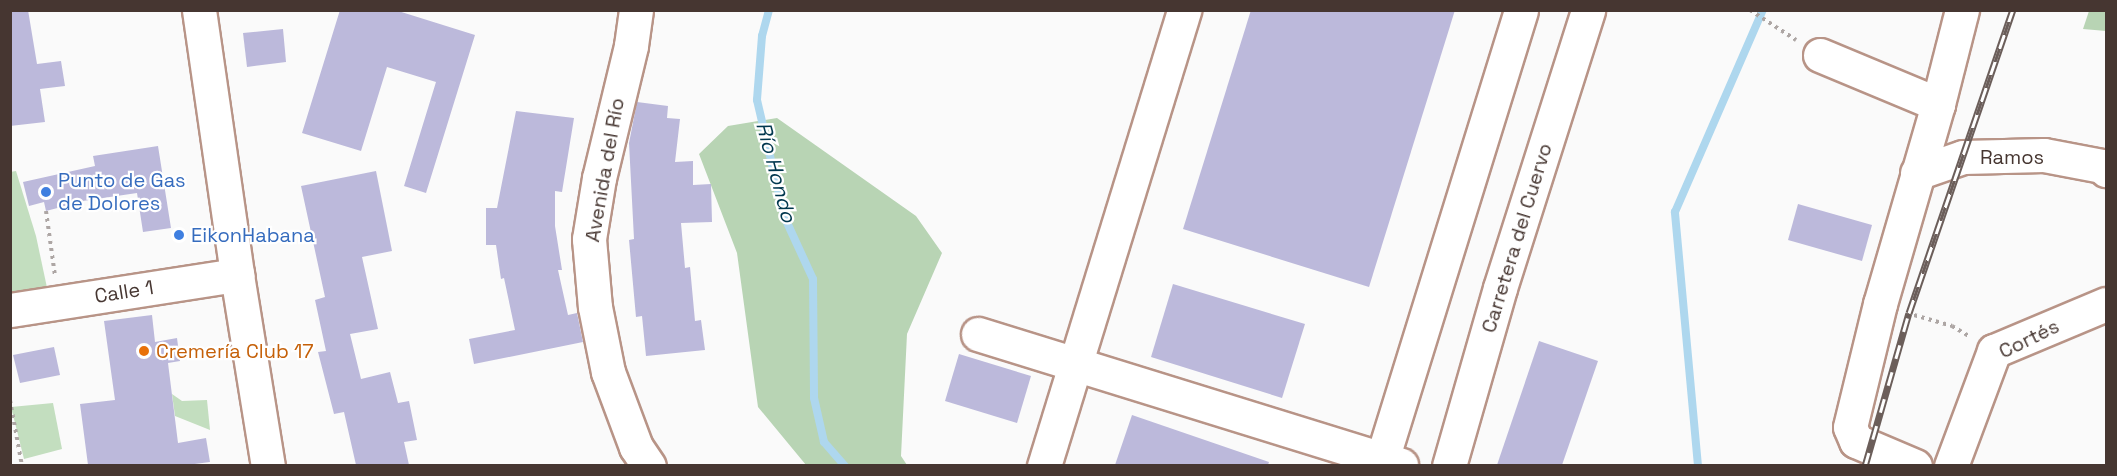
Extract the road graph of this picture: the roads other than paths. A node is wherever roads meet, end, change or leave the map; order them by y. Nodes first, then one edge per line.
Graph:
1 (199, 10) edge
2 (636, 10) edge
3 (1185, 10) edge
4 (1521, 10) edge
5 (1588, 10) edge
6 (1962, 10) edge
7 (1820, 55) road end
8 (1938, 104) junction
9 (2105, 166) edge
10 (1917, 173) junction
11 (237, 274) junction
12 (2106, 304) edge
13 (10, 310) edge
14 (978, 334) dead end
15 (1075, 364) junction
16 (1388, 463) edge
17 (268, 465) edge
18 (649, 465) edge
19 (1044, 465) edge
20 (1449, 465) edge
21 (1915, 465) edge
22 (1951, 465) edge

1 - 11 street
2 - 18 street, Avenida del Río
3 - 15 street
4 - 16 street
5 - 20 street, Carretera del Cuervo
6 - 8 street
7 - 8 street
8 - 10 street
9 - 10 street, Ramos
10 - 21 street
11 - 13 street, Calle 1
11 - 17 street
12 - 22 street, Cortés
14 - 15 street
15 - 16 street
15 - 19 street

